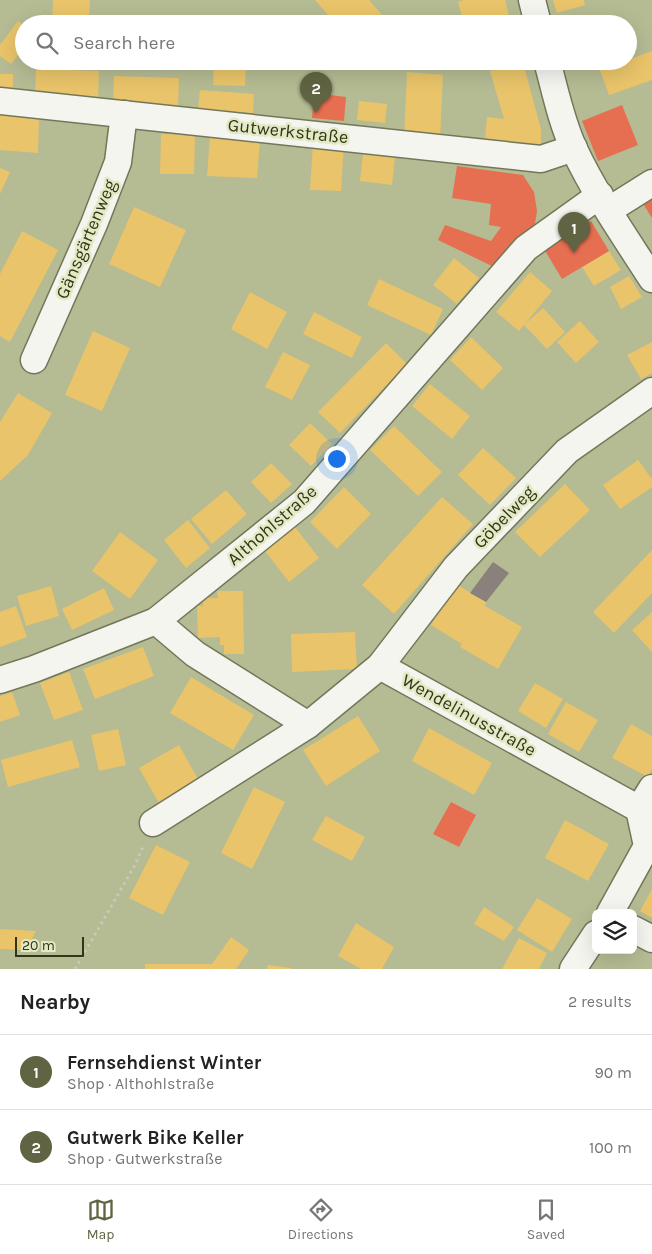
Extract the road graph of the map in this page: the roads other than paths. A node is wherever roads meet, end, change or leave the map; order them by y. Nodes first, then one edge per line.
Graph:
1 (532, 0) edge
2 (536, 15) edge
3 (549, 70) edge
4 (0, 101) edge
5 (124, 114) junction
6 (580, 159) junction
7 (652, 184) edge
8 (604, 203) junction
9 (652, 279) edge
10 (34, 360) dead end
11 (652, 391) edge
12 (156, 621) junction
13 (380, 666) junction
14 (0, 680) edge
15 (308, 725) junction
16 (646, 798) edge
17 (153, 822) road end
18 (612, 909) edge
19 (637, 931) edge
20 (652, 939) edge
21 (592, 940) edge
22 (573, 969) edge

1 - 2 street
3 - 6 street
4 - 5 street, Gutwerkstraße
5 - 6 street, Gutwerkstraße
5 - 10 street, Gänsgärtenweg
6 - 8 street
7 - 8 street, Althohlstraße
8 - 9 street
8 - 12 street, Althohlstraße
11 - 13 street, Göbelweg
12 - 14 street, Althohlstraße
12 - 15 street
13 - 15 street
13 - 16 street, Wendelinusstraße
15 - 17 street
16 - 18 street
19 - 20 street
21 - 22 street

